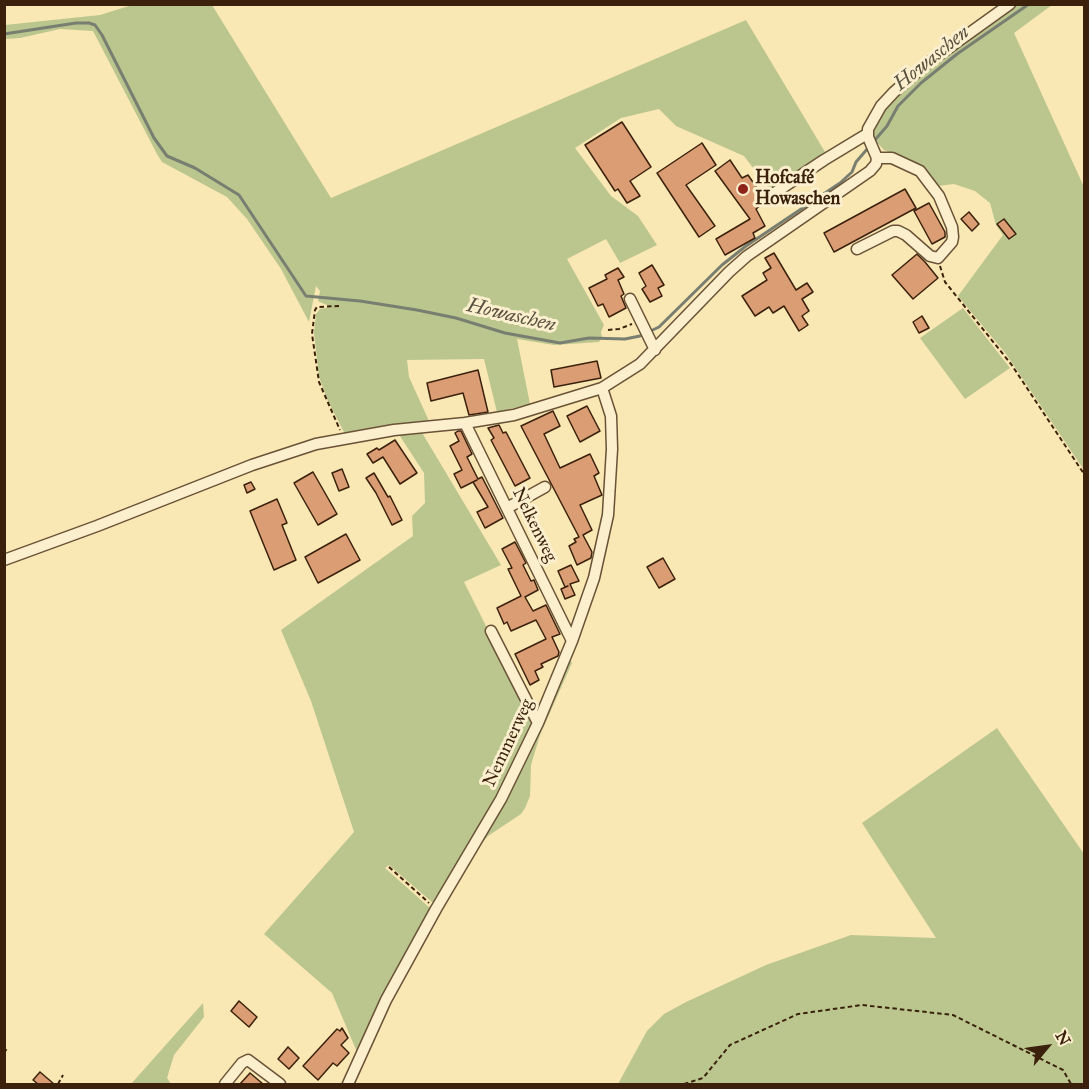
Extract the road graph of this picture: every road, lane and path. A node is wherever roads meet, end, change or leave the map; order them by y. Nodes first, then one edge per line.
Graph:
1 (1010, 4) edge
2 (868, 136) junction
3 (876, 154) junction
4 (773, 194) dead end
5 (858, 249) dead end
6 (938, 258) junction
7 (630, 299) dead end
8 (339, 306) dead end
9 (644, 329) junction
10 (609, 330) dead end
11 (655, 350) junction
12 (602, 388) junction
13 (465, 423) junction
14 (344, 438) junction
15 (1084, 474) edge
16 (545, 487) dead end
17 (507, 507) junction
18 (4, 560) edge
19 (491, 631) dead end
20 (572, 641) junction
21 (538, 723) junction
22 (389, 867) dead end
23 (436, 909) junction
24 (8, 1047) dead end
25 (4, 1053) edge
26 (63, 1075) dead end
27 (57, 1084) edge
28 (225, 1084) edge
29 (280, 1084) edge
30 (348, 1084) edge
31 (684, 1084) edge
32 (1071, 1084) edge

1 - 2 street
2 - 3 street
2 - 4 street
3 - 6 street
3 - 11 street
5 - 6 street
6 - 15 path
7 - 9 street
8 - 14 path
9 - 10 path
9 - 11 street
11 - 12 street
12 - 13 street
12 - 20 street, Nemmerweg
13 - 14 street
13 - 17 street, Nelkenweg
14 - 18 street
16 - 17 street
17 - 20 street, Nelkenweg
19 - 21 street
20 - 21 street, Nemmerweg
21 - 23 street, Nemmerweg
22 - 23 path
23 - 30 street, Nemmerweg
24 - 25 path
26 - 27 path
28 - 29 street
31 - 32 path

